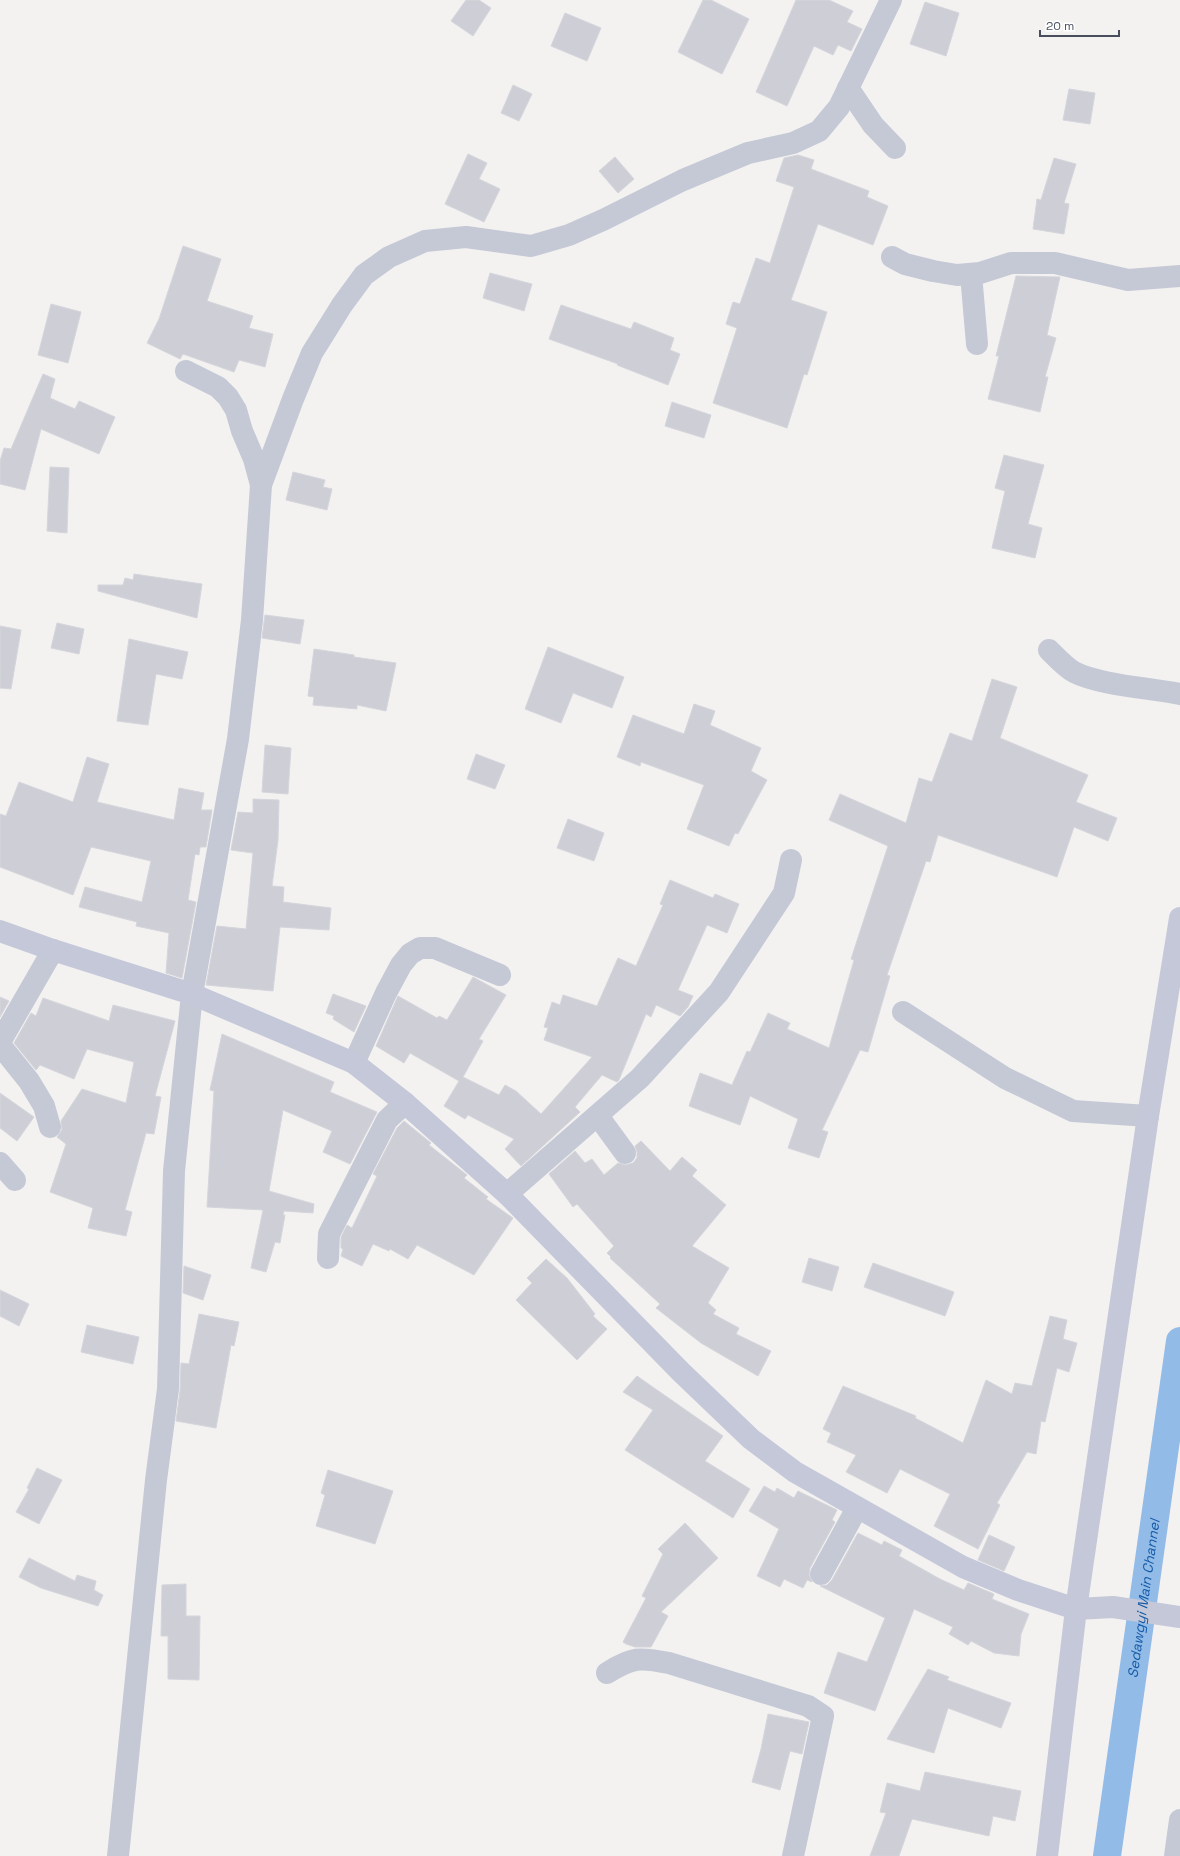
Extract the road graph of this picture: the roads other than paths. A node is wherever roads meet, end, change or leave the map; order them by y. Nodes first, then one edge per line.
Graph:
1 (891, 0) edge
2 (848, 88) junction
3 (895, 148) dead end
4 (892, 258) dead end
5 (971, 274) junction
6 (1180, 276) edge
7 (977, 344) dead end
8 (186, 371) dead end
9 (261, 485) junction
10 (1049, 650) dead end
11 (1180, 694) edge
12 (790, 860) dead end
13 (1180, 918) edge
14 (0, 931) edge
15 (53, 950) junction
16 (500, 975) dead end
17 (192, 994) junction
18 (903, 1012) dead end
19 (0, 1044) edge
20 (354, 1063) junction
21 (405, 1103) junction
22 (598, 1116) junction
23 (1148, 1116) junction
24 (50, 1127) dead end
25 (625, 1153) dead end
26 (0, 1163) edge
27 (15, 1180) dead end
28 (507, 1194) junction
29 (328, 1258) dead end
30 (857, 1508) junction
31 (821, 1574) dead end
32 (1076, 1609) junction
33 (1180, 1617) edge
34 (607, 1673) dead end
35 (1180, 1820) edge
36 (118, 1856) edge
37 (793, 1856) edge
38 (1047, 1856) edge
39 (1175, 1856) edge

1 - 2 street
2 - 3 street
2 - 9 street
4 - 5 street
5 - 6 street
5 - 7 street
8 - 9 street
9 - 17 street
10 - 11 street
12 - 22 street
13 - 23 street
14 - 15 street
15 - 17 street
15 - 19 street
16 - 20 street
17 - 20 street
17 - 36 street
18 - 23 street
19 - 24 street
20 - 21 street
21 - 28 street
21 - 29 street
22 - 25 street
22 - 28 street
23 - 32 street
26 - 27 street
28 - 30 street
30 - 31 street
30 - 32 street
32 - 33 street
32 - 38 street
34 - 37 street
35 - 39 street

